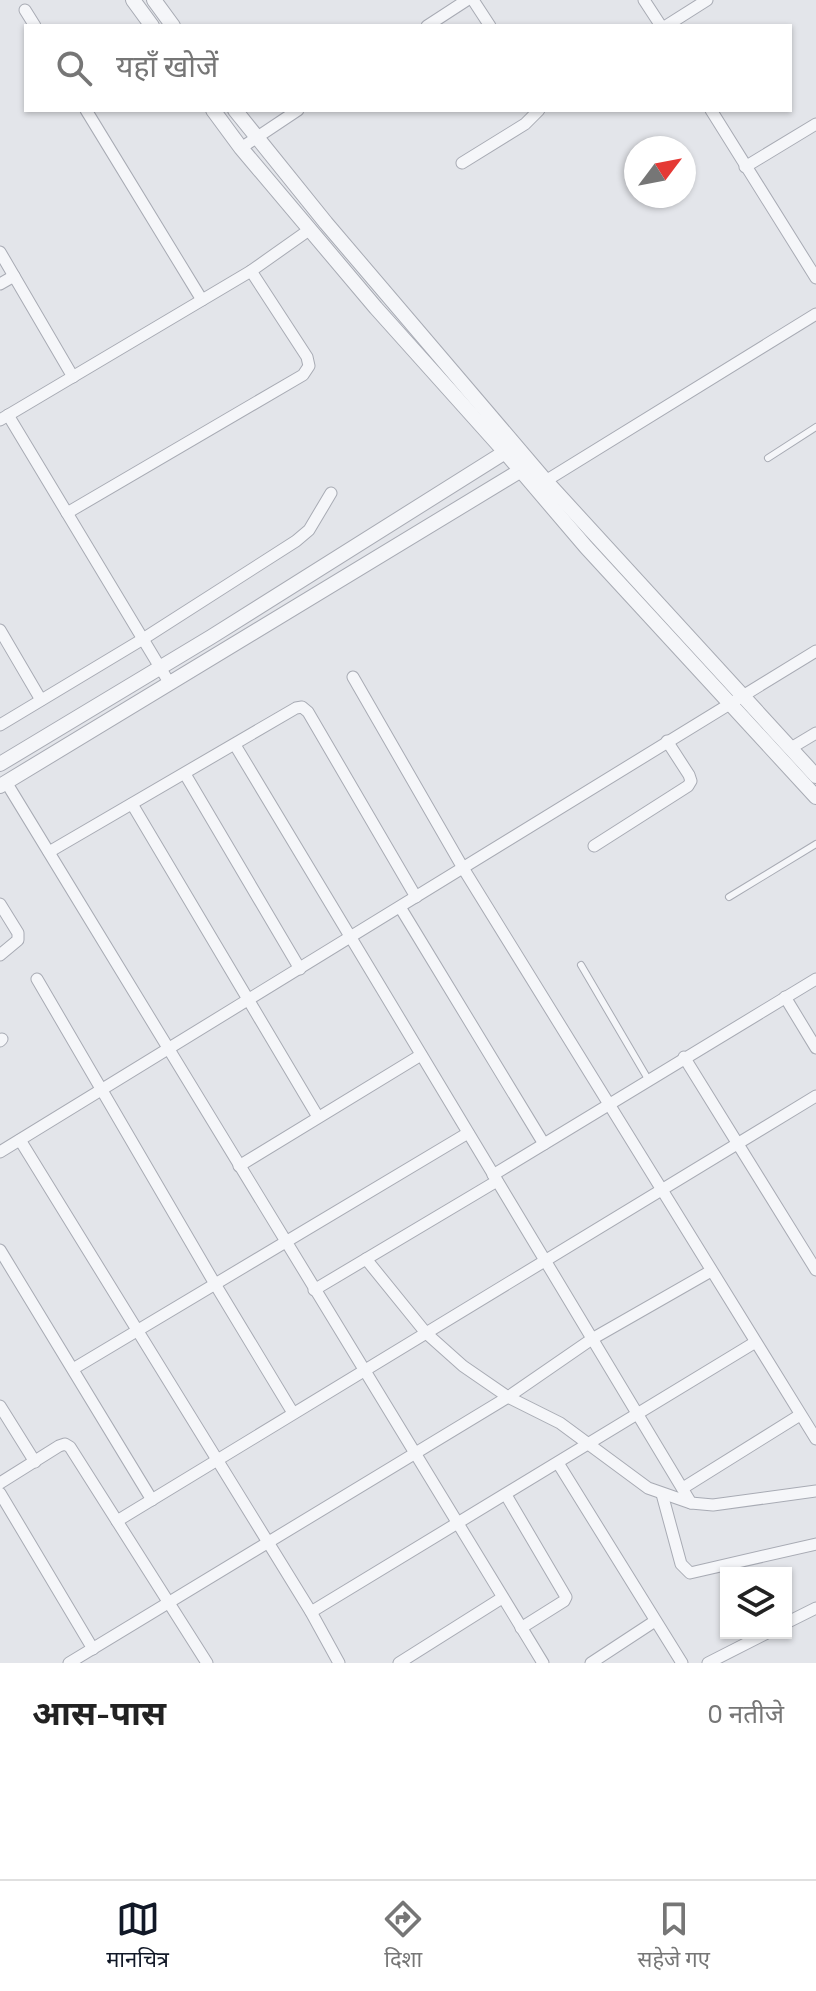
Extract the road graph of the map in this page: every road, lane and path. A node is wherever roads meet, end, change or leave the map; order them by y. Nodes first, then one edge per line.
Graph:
1 (133, 0) edge
2 (154, 0) edge
3 (467, 0) edge
4 (473, 0) edge
5 (644, 0) edge
6 (707, 0) edge
7 (25, 10) dead end
8 (34, 24) edge
9 (151, 24) edge
10 (172, 24) edge
11 (430, 24) edge
12 (489, 24) edge
13 (662, 24) edge
14 (666, 24) edge
15 (87, 112) edge
16 (214, 112) edge
17 (236, 112) edge
18 (295, 112) edge
19 (537, 112) edge
20 (712, 112) edge
21 (816, 124) edge
22 (255, 138) junction
23 (241, 148) junction
24 (462, 163) dead end
25 (745, 167) junction
26 (309, 230) junction
27 (0, 252) edge
28 (251, 271) junction
29 (14, 276) junction
30 (816, 278) edge
31 (0, 284) edge
32 (202, 300) junction
33 (816, 314) edge
34 (73, 377) junction
35 (4, 418) edge
36 (816, 427) edge
37 (511, 449) junction
38 (768, 458) dead end
39 (526, 467) junction
40 (540, 484) junction
41 (331, 493) dead end
42 (67, 513) junction
43 (0, 630) edge
44 (143, 639) junction
45 (816, 651) edge
46 (160, 668) junction
47 (353, 677) dead end
48 (170, 684) junction
49 (742, 695) junction
50 (41, 700) junction
51 (728, 704) junction
52 (0, 725) edge
53 (816, 733) edge
54 (667, 741) junction
55 (235, 745) junction
56 (791, 748) junction
57 (0, 764) edge
58 (185, 774) junction
59 (816, 776) edge
60 (3, 784) edge
61 (816, 797) edge
62 (132, 804) junction
63 (816, 844) edge
64 (594, 846) dead end
65 (49, 852) junction
66 (463, 868) junction
67 (416, 897) junction
68 (729, 897) dead end
69 (0, 904) edge
70 (400, 907) junction
71 (351, 938) junction
72 (0, 955) edge
73 (581, 965) dead end
74 (300, 969) junction
75 (37, 979) dead end
76 (816, 979) edge
77 (785, 997) junction
78 (249, 1000) junction
79 (816, 1048) edge
80 (168, 1049) junction
81 (421, 1055) junction
82 (684, 1057) junction
83 (648, 1079) junction
84 (102, 1089) junction
85 (816, 1096) edge
86 (609, 1103) junction
87 (318, 1117) junction
88 (468, 1133) junction
89 (20, 1140) junction
90 (738, 1143) junction
91 (544, 1144) junction
92 (0, 1152) edge
93 (239, 1166) junction
94 (495, 1178) junction
95 (662, 1189) junction
96 (285, 1241) junction
97 (0, 1250) edge
98 (366, 1259) junction
99 (544, 1261) junction
100 (816, 1270) edge
101 (711, 1271) junction
102 (215, 1284) junction
103 (314, 1290) junction
104 (137, 1330) junction
105 (426, 1333) junction
106 (592, 1339) junction
107 (754, 1343) junction
108 (73, 1369) junction
109 (363, 1370) junction
110 (508, 1397) junction
111 (0, 1406) edge
112 (293, 1413) junction
113 (638, 1414) junction
114 (800, 1415) junction
115 (816, 1439) edge
116 (589, 1444) junction
117 (415, 1454) junction
118 (218, 1459) junction
119 (35, 1462) junction
120 (558, 1463) junction
121 (0, 1483) edge
122 (683, 1488) junction
123 (816, 1491) edge
124 (0, 1493) edge
125 (662, 1494) junction
126 (506, 1495) junction
127 (152, 1500) junction
128 (691, 1503) junction
129 (117, 1521) junction
130 (457, 1525) junction
131 (269, 1543) junction
132 (816, 1544) edge
133 (502, 1598) junction
134 (169, 1603) junction
135 (816, 1608) edge
136 (311, 1612) junction
137 (792, 1620) edge
138 (655, 1621) junction
139 (521, 1628) junction
140 (755, 1639) edge
141 (93, 1649) junction
142 (69, 1663) edge
143 (207, 1663) edge
144 (339, 1663) edge
145 (399, 1663) edge
146 (543, 1663) edge
147 (591, 1663) edge
148 (682, 1663) edge
149 (708, 1663) edge

1 - 9 street
2 - 10 street
3 - 11 street
4 - 12 street
5 - 13 street
6 - 14 street
7 - 8 street
15 - 32 street
16 - 23 street
17 - 22 street
18 - 22 street
19 - 24 street
20 - 25 street
21 - 25 street
22 - 23 street
22 - 37 street
23 - 26 street
25 - 30 street
26 - 28 street
26 - 37 street
27 - 29 street
28 - 32 street
28 - 42 street
29 - 31 street
29 - 34 street
32 - 34 street
33 - 40 street
34 - 35 street
35 - 42 street
36 - 38 lane
37 - 39 street
37 - 46 street
39 - 40 street
39 - 48 street
40 - 49 street
40 - 51 street
41 - 44 street
42 - 44 street
43 - 50 street
44 - 46 street
44 - 50 street
45 - 49 street
46 - 48 street
46 - 57 street
47 - 66 street
48 - 60 street
49 - 51 street
49 - 56 street
50 - 52 street
51 - 54 street
51 - 61 street
53 - 56 street
54 - 64 street
54 - 66 street
55 - 58 street
55 - 67 street
55 - 71 street
56 - 59 street
58 - 62 street
58 - 74 street
60 - 65 street
62 - 65 street
62 - 78 street
63 - 68 lane
65 - 80 street
66 - 67 street
66 - 86 street
67 - 70 street
69 - 72 street
70 - 71 street
70 - 91 street
71 - 74 street
71 - 81 street
73 - 83 lane
74 - 78 street
75 - 84 street
76 - 77 street
77 - 79 street
77 - 82 street
78 - 80 street
78 - 87 street
80 - 84 street
80 - 93 street
81 - 87 street
81 - 88 street
82 - 83 street
82 - 90 street
83 - 86 street
84 - 89 street
84 - 102 street
85 - 90 street
86 - 91 street
86 - 95 street
87 - 93 street
88 - 94 street
88 - 96 street
89 - 92 street
89 - 104 street
90 - 95 street
90 - 100 street
91 - 94 street
93 - 96 street
94 - 98 street
94 - 99 street
95 - 99 street
95 - 101 street
96 - 102 street
96 - 103 street
97 - 108 street
98 - 103 street
98 - 105 street
99 - 105 street
99 - 106 street
101 - 106 street
101 - 107 street
102 - 104 street
102 - 112 street
103 - 109 street
104 - 108 street
104 - 118 street
105 - 109 street
105 - 110 street
106 - 110 street
106 - 113 street
107 - 113 street
107 - 114 street
108 - 127 street
109 - 112 street
109 - 117 street
110 - 116 street
110 - 117 street
111 - 119 street
112 - 118 street
113 - 116 street
113 - 122 street
114 - 115 street
114 - 122 street
116 - 120 street
116 - 125 street
117 - 130 street
117 - 131 street
118 - 127 street
118 - 131 street
119 - 121 street
119 - 129 street
120 - 126 street
120 - 138 street
122 - 128 street
123 - 128 street
124 - 141 street
125 - 128 street
125 - 132 street
126 - 130 street
126 - 139 street
127 - 129 street
129 - 134 street
130 - 133 street
130 - 136 street
131 - 134 street
131 - 136 street
133 - 139 street
133 - 145 street
134 - 141 street
134 - 143 street
135 - 137 street
136 - 144 street
138 - 147 street
138 - 148 street
139 - 146 street
140 - 149 street
141 - 142 street

